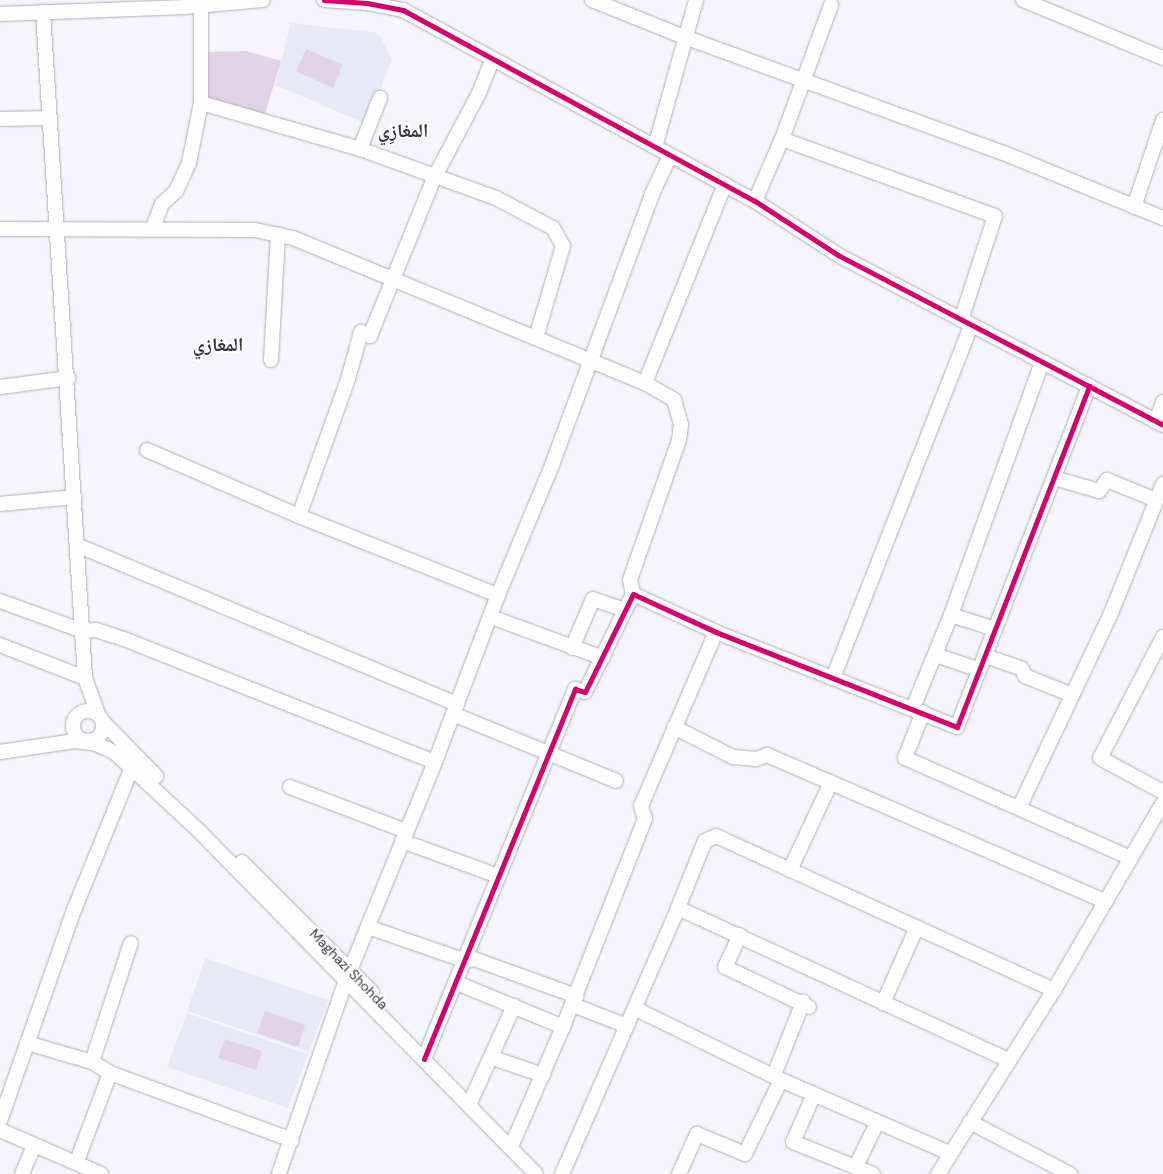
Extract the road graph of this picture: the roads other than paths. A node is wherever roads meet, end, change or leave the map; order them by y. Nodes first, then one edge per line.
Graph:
1 (263, 0) edge
2 (324, 0) edge
3 (592, 0) edge
4 (696, 0) edge
5 (1023, 0) edge
6 (368, 1) edge
7 (127, 5) edge
8 (201, 5) junction
9 (831, 5) dead end
10 (43, 12) junction
11 (0, 14) edge
12 (687, 38) junction
13 (1163, 58) edge
14 (493, 59) junction
15 (803, 81) junction
16 (380, 98) dead end
17 (201, 102) junction
18 (50, 118) junction
19 (0, 119) edge
20 (1163, 120) edge
21 (782, 139) junction
22 (655, 146) junction
23 (360, 149) junction
24 (670, 156) junction
25 (434, 178) junction
26 (725, 184) junction
27 (755, 201) junction
28 (1134, 207) junction
29 (1163, 218) edge
30 (0, 229) edge
31 (56, 229) junction
32 (152, 230) junction
33 (278, 234) junction
34 (392, 278) junction
35 (966, 323) junction
36 (536, 338) junction
37 (589, 359) junction
38 (271, 360) dead end
39 (1042, 362) junction
40 (68, 378) junction
41 (645, 383) junction
42 (1088, 386) junction
43 (0, 387) edge
44 (1163, 402) edge
45 (1159, 423) edge
46 (147, 450) dead end
47 (1054, 478) junction
48 (1163, 484) edge
49 (75, 497) junction
50 (1156, 500) junction
51 (0, 504) edge
52 (299, 516) junction
53 (79, 546) junction
54 (633, 594) junction
55 (498, 595) junction
56 (0, 601) edge
57 (625, 610) junction
58 (952, 615) junction
59 (492, 616) junction
60 (995, 630) junction
61 (83, 632) junction
62 (716, 632) junction
63 (1163, 637) edge
64 (0, 645) edge
65 (572, 648) junction
66 (936, 655) junction
67 (603, 658) junction
68 (982, 663) junction
69 (833, 678) junction
70 (86, 683) junction
71 (1072, 695) junction
72 (455, 709) junction
73 (918, 710) junction
74 (100, 718) junction
75 (76, 720) junction
76 (674, 727) junction
77 (86, 742) junction
78 (32, 745) junction
79 (0, 752) edge
80 (550, 752) junction
81 (435, 762) junction
82 (140, 769) junction
83 (616, 780) dead end
84 (831, 782) junction
85 (290, 788) dead end
86 (1163, 792) edge
87 (1163, 803) edge
88 (1019, 808) junction
89 (404, 836) junction
90 (1131, 858) junction
91 (790, 870) junction
92 (498, 876) junction
93 (1106, 902) junction
94 (678, 908) junction
95 (368, 927) junction
96 (917, 927) junction
97 (740, 935) junction
98 (131, 943) dead end
99 (466, 961) junction
100 (348, 974) junction
101 (457, 983) junction
102 (1054, 990) junction
103 (574, 1000) junction
104 (883, 1002) junction
105 (514, 1006) junction
106 (636, 1009) junction
107 (627, 1026) junction
108 (564, 1027) junction
109 (27, 1042) junction
110 (426, 1055) junction
111 (493, 1058) junction
112 (1009, 1060) junction
113 (92, 1062) junction
114 (110, 1073) junction
115 (543, 1074) junction
116 (777, 1078) junction
117 (814, 1094) junction
118 (470, 1101) junction
119 (0, 1121) edge
120 (970, 1122) junction
121 (878, 1123) junction
122 (0, 1130) edge
123 (292, 1140) junction
124 (513, 1144) junction
125 (34, 1146) junction
126 (950, 1153) junction
127 (77, 1161) junction
128 (856, 1166) junction
129 (22, 1174) edge
130 (101, 1174) edge
131 (280, 1174) edge
132 (536, 1174) edge
133 (548, 1174) edge
134 (562, 1174) edge
135 (679, 1174) edge
136 (872, 1174) edge
137 (938, 1174) edge
138 (1070, 1174) edge

1 - 8 street
2 - 6 street
3 - 12 street
4 - 12 street
5 - 13 street
6 - 14 street
7 - 8 street
7 - 10 street
8 - 17 street
9 - 15 street
10 - 11 street
10 - 18 street
12 - 15 street
12 - 22 street
14 - 22 street
14 - 25 street
15 - 21 street
15 - 28 street
16 - 23 street
17 - 23 street
17 - 32 street
18 - 19 street
18 - 31 street
20 - 28 street
21 - 27 street
21 - 35 street
22 - 24 street
23 - 25 street
24 - 26 street
24 - 37 street
25 - 34 street
25 - 36 street
26 - 27 street
26 - 41 street
27 - 35 street
28 - 29 street
30 - 31 street
31 - 32 street
31 - 40 street
32 - 33 street
33 - 34 street
33 - 38 street
34 - 36 street
34 - 52 street
35 - 39 street
35 - 69 street
36 - 37 street
37 - 41 street
37 - 55 street
39 - 42 street
39 - 58 street
40 - 43 street
40 - 49 street
41 - 54 street
42 - 45 street
42 - 47 street
44 - 45 street
46 - 52 street
47 - 50 street
47 - 60 street
48 - 50 street
49 - 51 street
49 - 53 street
50 - 71 street
52 - 55 street
53 - 61 street
53 - 72 street
54 - 57 street
54 - 62 street
55 - 59 street
56 - 61 street
57 - 65 street
57 - 67 street
58 - 60 street
58 - 66 street
59 - 65 street
59 - 72 street
60 - 68 street
61 - 70 street
61 - 81 street
62 - 69 street
62 - 76 street
63 - 86 street
64 - 70 street
65 - 67 street
66 - 68 street
66 - 73 street
67 - 80 street
68 - 71 street
68 - 73 street
69 - 73 street
70 - 74 street
70 - 75 street
71 - 88 street
72 - 80 street
72 - 81 street
73 - 88 street
74 - 75 street
74 - 77 street
74 - 82 street
75 - 77 street
75 - 78 street
76 - 84 street
76 - 103 street
77 - 78 street
77 - 82 street
78 - 79 street
80 - 83 street
80 - 92 street
81 - 89 street
82 - 100 street, Maghazi Shohda
82 - 109 street
84 - 91 street
84 - 93 street
85 - 89 street
87 - 90 street
88 - 90 street
89 - 92 street
89 - 95 street
90 - 93 street
91 - 94 street
91 - 96 street
92 - 99 street
93 - 102 street
94 - 97 street
94 - 106 street
95 - 99 street
95 - 100 street
96 - 102 street
96 - 104 street
97 - 104 street
97 - 116 street
98 - 113 street
99 - 101 street
99 - 103 street
100 - 110 street, Maghazi Shohda
100 - 123 street
101 - 105 street
101 - 110 street
102 - 112 street
103 - 107 street
103 - 108 street
104 - 112 street
105 - 108 street
105 - 111 street
106 - 107 street
106 - 116 street
107 - 134 street
108 - 115 street
109 - 113 street
109 - 119 street
110 - 118 street, Maghazi Shohda
111 - 115 street
111 - 118 street
112 - 120 street
113 - 114 street
114 - 123 street
114 - 127 street
115 - 124 street
116 - 117 street
116 - 135 street
117 - 121 street
117 - 128 street
118 - 124 street, Maghazi Shohda
120 - 126 street
120 - 138 street
121 - 126 street
121 - 128 street
122 - 125 street
123 - 131 street
124 - 132 street, Maghazi Shohda
124 - 133 street, Maghazi Shohda
125 - 127 street
125 - 129 street
126 - 137 street
127 - 130 street
128 - 136 street

